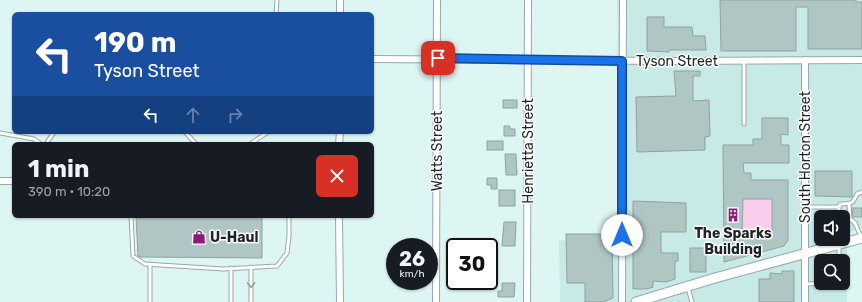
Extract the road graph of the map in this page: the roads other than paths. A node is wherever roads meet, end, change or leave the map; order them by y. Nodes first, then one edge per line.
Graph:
1 (277, 0) edge
2 (340, 0) edge
3 (437, 0) edge
4 (528, 0) edge
5 (623, 0) edge
6 (276, 12) edge
7 (340, 12) edge
8 (374, 58) edge
9 (438, 58) junction
10 (529, 60) junction
11 (805, 60) junction
12 (862, 60) edge
13 (622, 61) junction
14 (744, 61) junction
15 (744, 124) dead end
16 (0, 134) edge
17 (187, 134) edge
18 (265, 134) edge
19 (38, 142) edge
20 (194, 142) edge
21 (253, 142) edge
22 (0, 181) edge
23 (12, 181) edge
24 (862, 192) edge
25 (849, 204) junction
26 (805, 207) junction
27 (839, 207) joint
28 (131, 218) edge
29 (289, 218) edge
30 (339, 218) edge
31 (862, 238) edge
32 (850, 240) edge
33 (827, 246) edge
34 (805, 253) junction
35 (150, 264) junction
36 (251, 267) junction
37 (231, 268) junction
38 (805, 284) junction
39 (814, 284) edge
40 (687, 286) junction
41 (655, 299) edge
42 (150, 302) edge
43 (231, 302) edge
44 (251, 302) edge
45 (340, 302) edge
46 (436, 302) edge
47 (527, 302) edge
48 (622, 302) edge
49 (636, 302) edge
50 (692, 302) edge
51 (804, 302) edge

1 - 6 lane
2 - 7 street
3 - 9 street, Watts Street
4 - 10 street, Henrietta Street
5 - 13 street
8 - 9 street, Tyson Street
9 - 10 street, Tyson Street
9 - 46 street, Watts Street
10 - 13 street, Tyson Street
10 - 47 street, Henrietta Street
11 - 12 street, Tyson Street
11 - 14 street, Tyson Street
11 - 26 street, South Horton Street
13 - 14 street, Tyson Street
13 - 48 street
14 - 15 lane
16 - 19 lane
17 - 20 lane
18 - 21 lane
22 - 23 street
24 - 25 lane
25 - 27 lane
25 - 31 lane
26 - 27 lane
26 - 34 street, South Horton Street
28 - 35 lane
29 - 36 lane
30 - 45 street
31 - 32 main road
33 - 34 main road
34 - 38 street, South Horton Street
34 - 40 main road
35 - 37 lane
35 - 42 lane
36 - 37 lane
36 -> 44 lane
37 - 43 lane
38 - 39 lane
38 - 51 street, South Horton Street
40 - 41 main road
40 - 50 lane
41 - 49 main road

